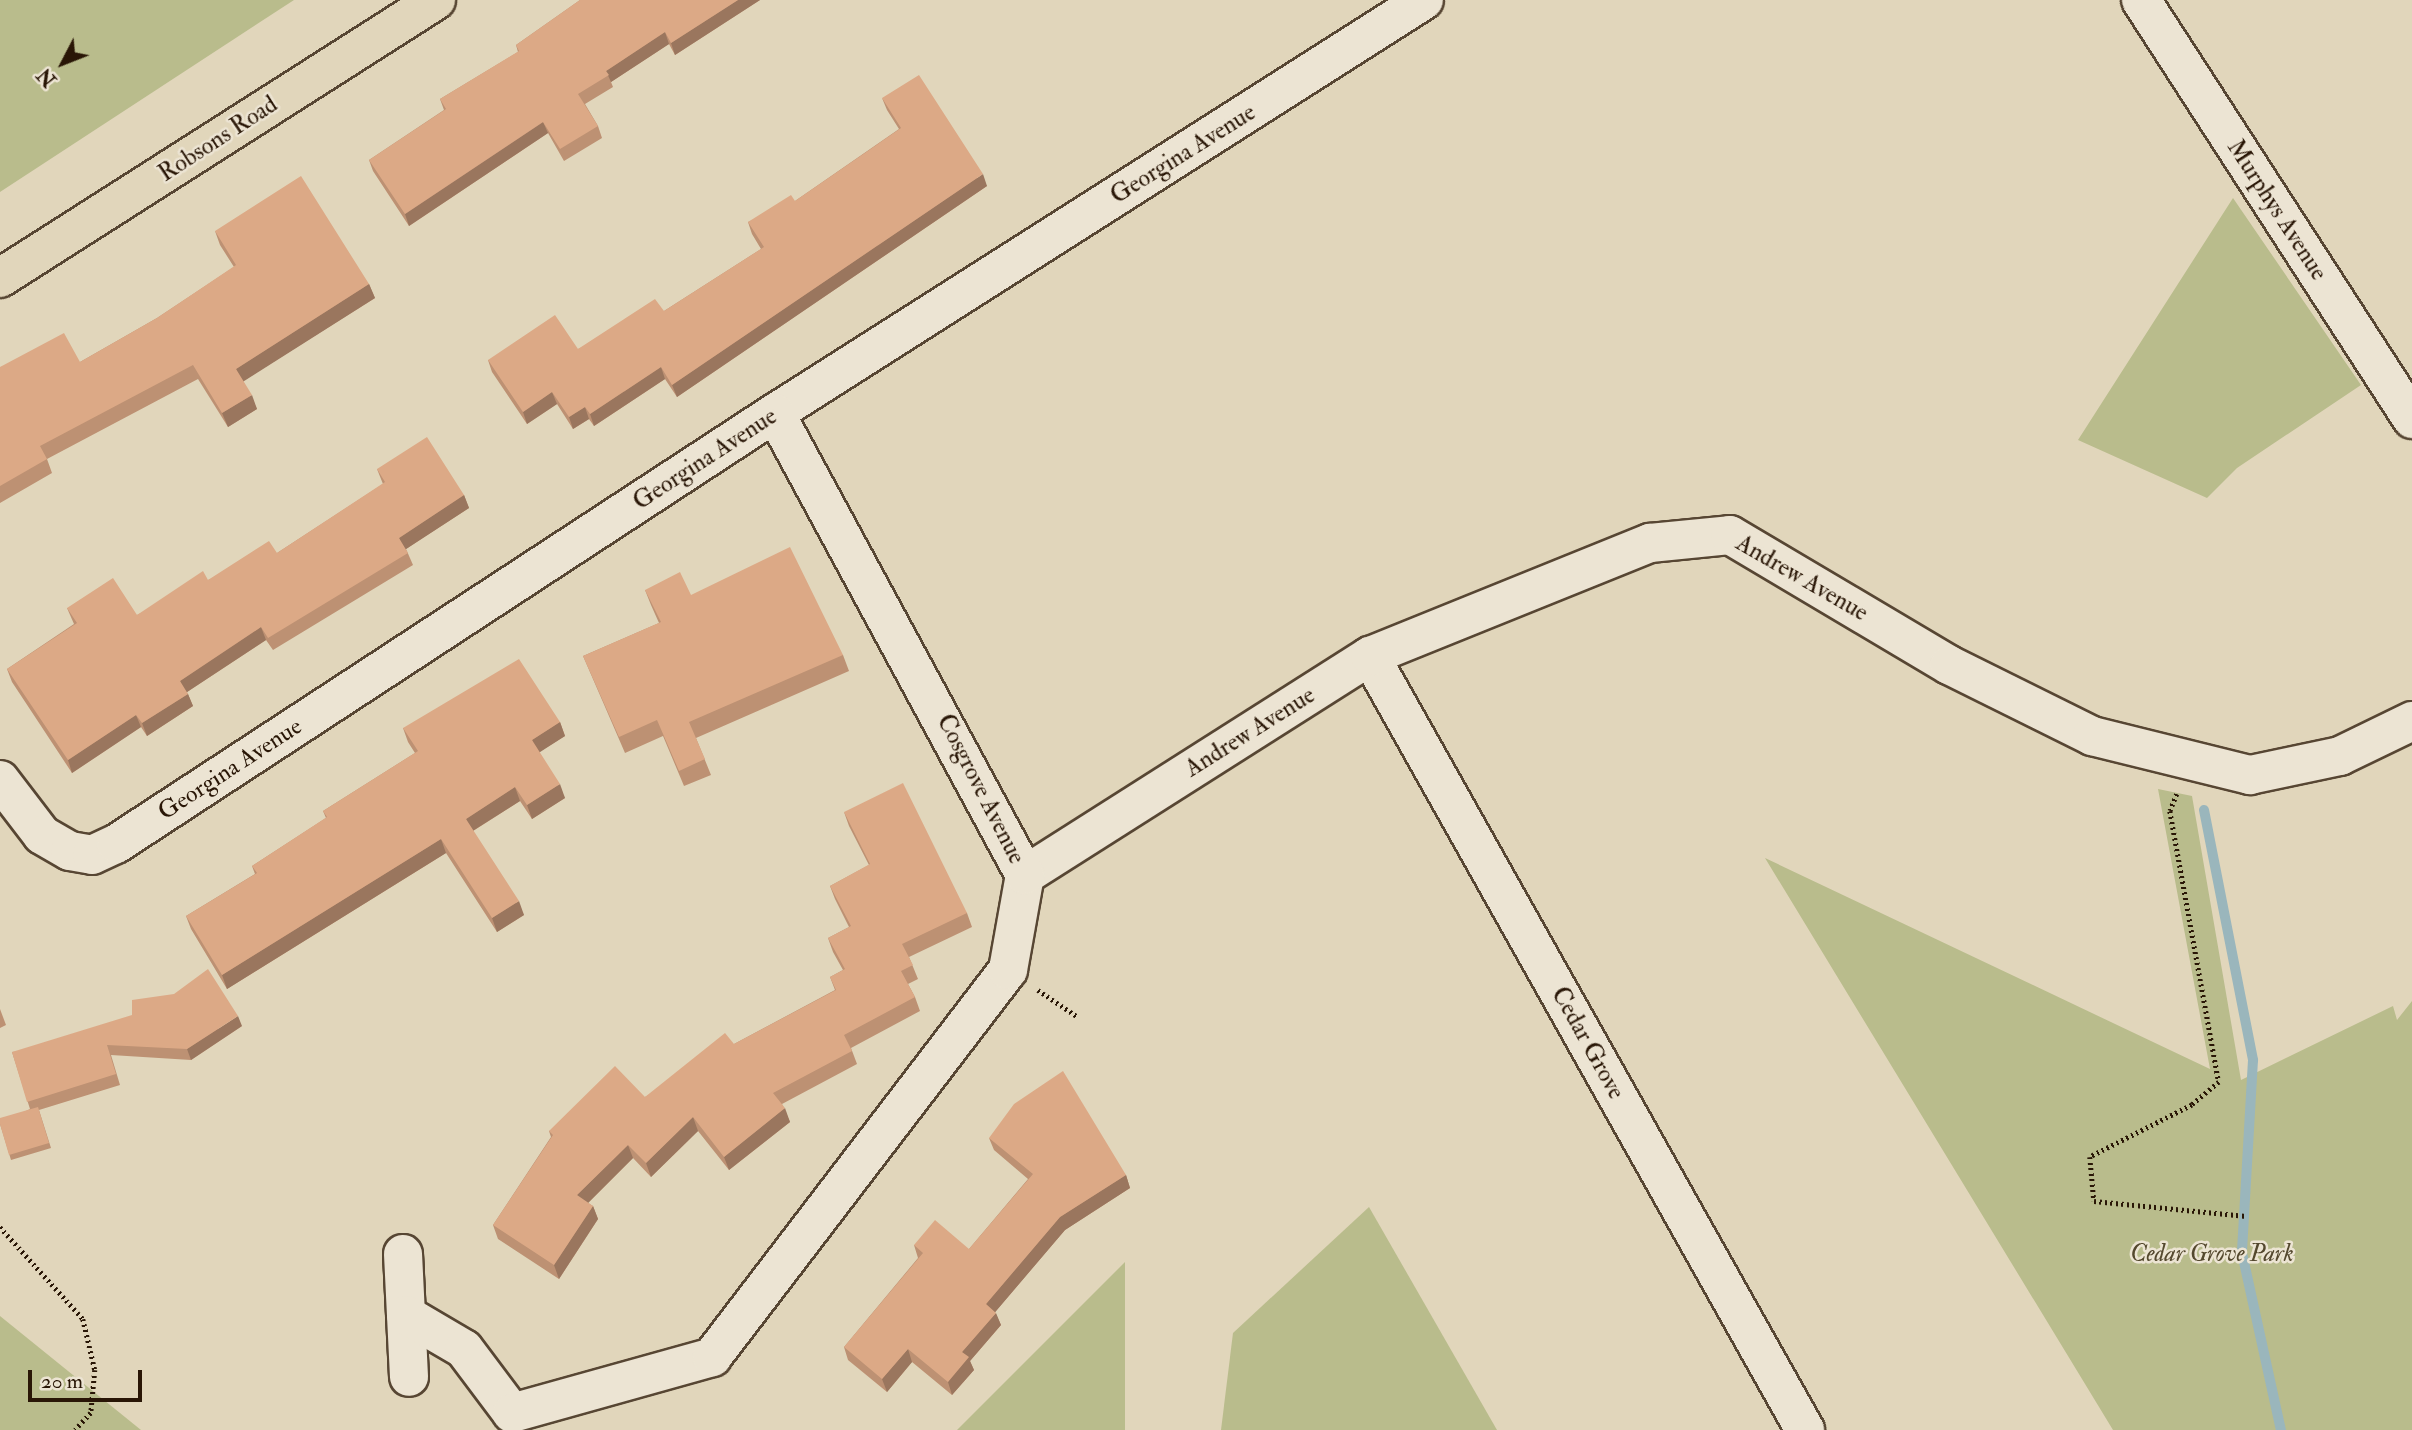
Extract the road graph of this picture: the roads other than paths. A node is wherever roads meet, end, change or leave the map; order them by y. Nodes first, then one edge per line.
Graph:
1 (436, 0) edge
2 (1424, 0) edge
3 (2141, 0) edge
4 (0, 278) edge
5 (775, 413) junction
6 (2412, 419) edge
7 (1370, 656) junction
8 (2412, 721) edge
9 (0, 780) edge
10 (1025, 875) junction
11 (403, 1254) dead end
12 (406, 1315) junction
13 (409, 1377) dead end
14 (1805, 1430) edge

1 - 4 main road, Robsons Road
2 - 5 street, Georgina Avenue
3 - 6 street, Murphys Avenue
5 - 9 street, Georgina Avenue
5 - 10 street, Cosgrove Avenue
7 - 8 street, Andrew Avenue
7 - 10 street, Andrew Avenue
7 - 14 street, Cedar Grove
10 - 12 street, Cosgrove Avenue
11 - 12 street
12 - 13 street

